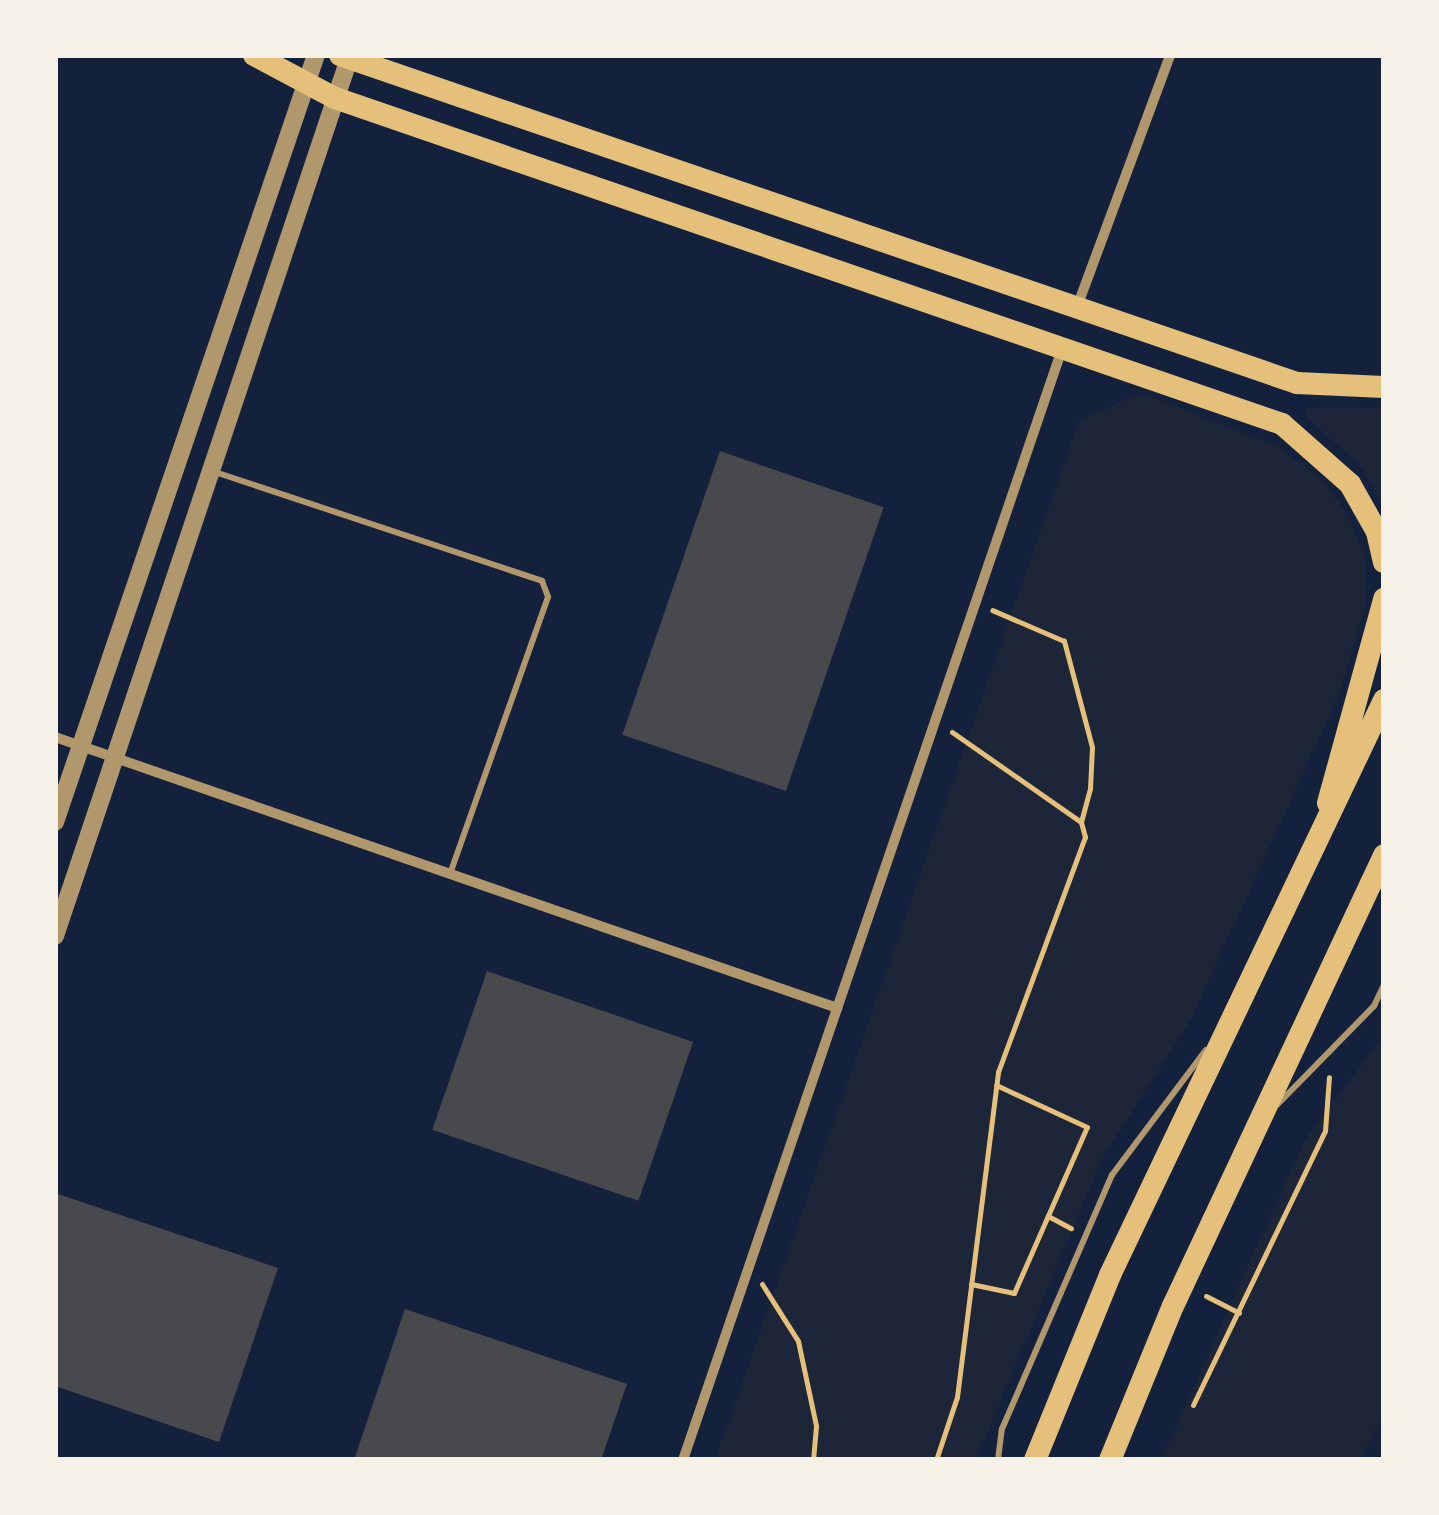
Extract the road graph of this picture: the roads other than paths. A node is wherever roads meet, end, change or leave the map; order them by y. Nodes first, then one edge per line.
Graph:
1 (254, 55) edge
2 (316, 55) edge
3 (1170, 55) edge
4 (344, 57) edge
5 (306, 86) junction
6 (336, 98) junction
7 (1077, 308) junction
8 (1064, 345) junction
9 (1384, 386) edge
10 (212, 471) junction
11 (1384, 562) edge
12 (1384, 599) edge
13 (1384, 700) edge
14 (55, 737) edge
15 (81, 746) junction
16 (117, 758) junction
17 (55, 822) edge
18 (1320, 835) junction
19 (1384, 855) edge
20 (450, 874) junction
21 (55, 936) edge
22 (1384, 985) edge
23 (838, 1008) junction
24 (1236, 1009) junction
25 (1258, 1123) junction
26 (683, 1460) edge
27 (998, 1460) edge
28 (1036, 1460) edge
29 (1110, 1460) edge

1 - 5 main road
2 - 5 street
3 - 7 street
4 - 6 street
4 - 7 main road
5 - 6 main road
5 - 15 street
6 - 8 main road
6 - 10 street
7 - 9 main road
8 - 11 main road
8 - 23 street
10 - 16 street
10 - 20 lane
12 - 18 main road
13 - 18 main road
14 - 15 street
15 - 16 street
15 - 17 street
16 - 20 street
16 - 21 street
18 - 24 main road
19 - 25 main road
20 - 23 street
22 - 25 lane
23 - 26 street
24 - 27 lane
24 - 28 main road
25 - 29 main road

